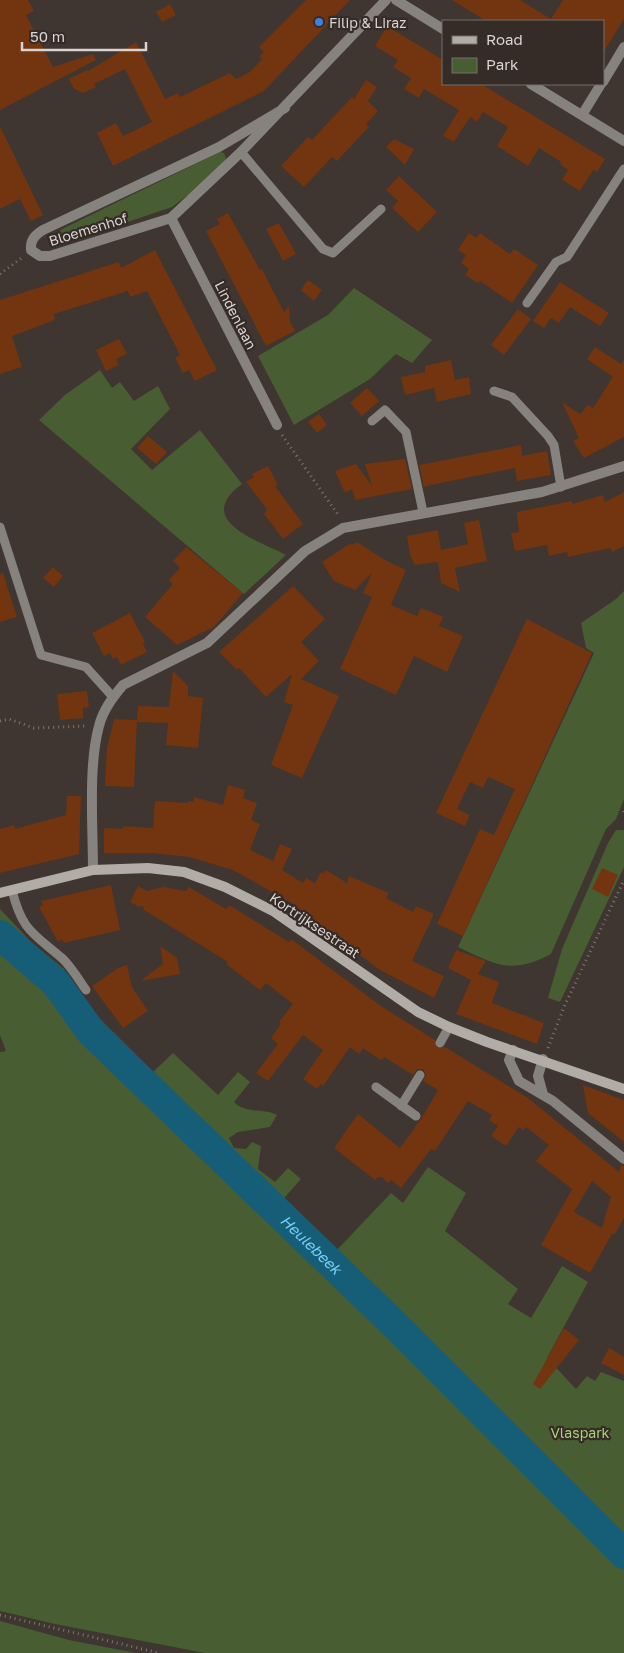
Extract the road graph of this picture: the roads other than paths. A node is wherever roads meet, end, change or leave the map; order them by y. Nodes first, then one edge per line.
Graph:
1 (386, 0) edge
2 (396, 0) edge
3 (442, 28) edge
4 (624, 47) edge
5 (604, 80) edge
6 (533, 85) edge
7 (601, 85) edge
8 (285, 108) junction
9 (582, 116) junction
10 (624, 141) edge
11 (241, 152) junction
12 (624, 169) edge
13 (381, 209) dead end
14 (171, 218) junction
15 (527, 302) dead end
16 (494, 391) dead end
17 (372, 421) dead end
18 (277, 425) road end
19 (624, 466) edge
20 (561, 486) junction
21 (423, 512) junction
22 (0, 527) edge
23 (113, 697) junction
24 (93, 870) junction
25 (12, 890) junction
26 (0, 893) edge
27 (86, 990) dead end
28 (449, 1027) junction
29 (440, 1043) dead end
30 (513, 1050) junction
31 (543, 1060) junction
32 (420, 1075) dead end
33 (376, 1087) dead end
34 (624, 1089) edge
35 (543, 1094) junction
36 (401, 1106) junction
37 (416, 1116) dead end
38 (624, 1159) edge

1 - 8 street, Bloemenhof
2 - 3 street
4 - 5 street
6 - 9 street
7 - 9 street
8 - 11 street, Bloemenhof
8 - 14 street, Bloemenhof
9 - 10 street
11 - 13 lane
11 - 14 street, Bloemenhof
12 - 15 lane
14 - 18 street, Lindenlaan
16 - 20 lane
17 - 21 lane
19 - 20 street
20 - 21 street
21 - 23 street
22 - 23 lane
23 - 24 street
24 - 25 street, Kortrijksestraat
24 - 28 street, Kortrijksestraat
25 - 26 street, Kortrijksestraat
25 - 27 lane
28 - 29 lane
28 - 30 street, Kortrijksestraat
30 - 31 street, Kortrijksestraat
30 - 35 street
31 - 34 street, Kortrijksestraat
31 - 35 street
32 - 36 lane
33 - 36 lane
35 - 38 street
36 - 37 lane

